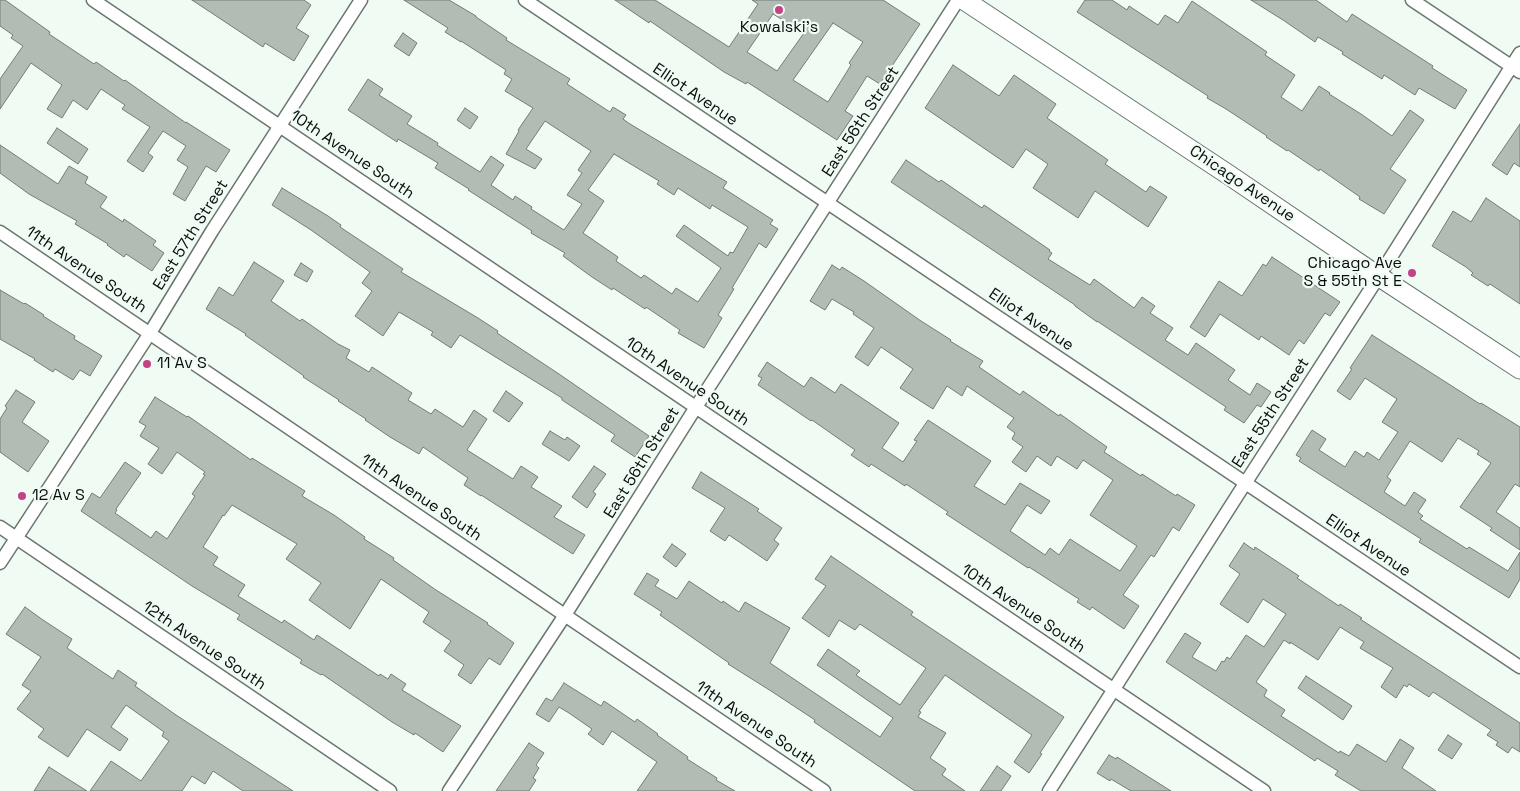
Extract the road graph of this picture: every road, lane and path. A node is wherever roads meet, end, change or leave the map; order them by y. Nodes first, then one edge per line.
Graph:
1 (93, 0) edge
2 (361, 0) edge
3 (525, 0) edge
4 (958, 0) edge
5 (964, 0) edge
6 (1412, 0) edge
7 (1520, 53) edge
8 (1516, 69) edge
9 (280, 126) junction
10 (828, 204) junction
11 (0, 232) edge
12 (1379, 276) junction
13 (150, 333) junction
14 (1520, 369) edge
15 (696, 407) junction
16 (1245, 483) junction
17 (0, 527) edge
18 (16, 538) junction
19 (0, 563) edge
20 (564, 615) junction
21 (1520, 667) edge
22 (1113, 690) junction
23 (390, 791) edge
24 (449, 791) edge
25 (824, 791) edge
26 (1049, 791) edge
27 (1264, 791) edge

1 - 9 street, 10th Avenue South
2 - 9 street, East 57th Street
3 - 10 street, Elliot Avenue
4 - 10 street, East 56th Street
5 - 12 street, Chicago Avenue
6 - 8 street
7 - 8 street, East 55th Street
8 - 12 street, East 55th Street
9 - 13 street, East 57th Street
9 - 15 street, 10th Avenue South
10 - 15 street, East 56th Street
10 - 16 street, Elliot Avenue
11 - 13 street, 11th Avenue South
12 - 14 street, Chicago Avenue
12 - 16 street, East 55th Street
13 - 18 street, East 57th Street
13 - 20 street, 11th Avenue South
15 - 20 street, East 56th Street
15 - 22 street, 10th Avenue South
16 - 21 street, Elliot Avenue
16 - 22 street, East 55th Street
17 - 18 street, 12th Avenue South
18 - 19 street, East 57th Street
18 - 23 street, 12th Avenue South
20 - 24 street, East 56th Street
20 - 25 street, 11th Avenue South
22 - 26 street, East 55th Street
22 - 27 street, 10th Avenue South

